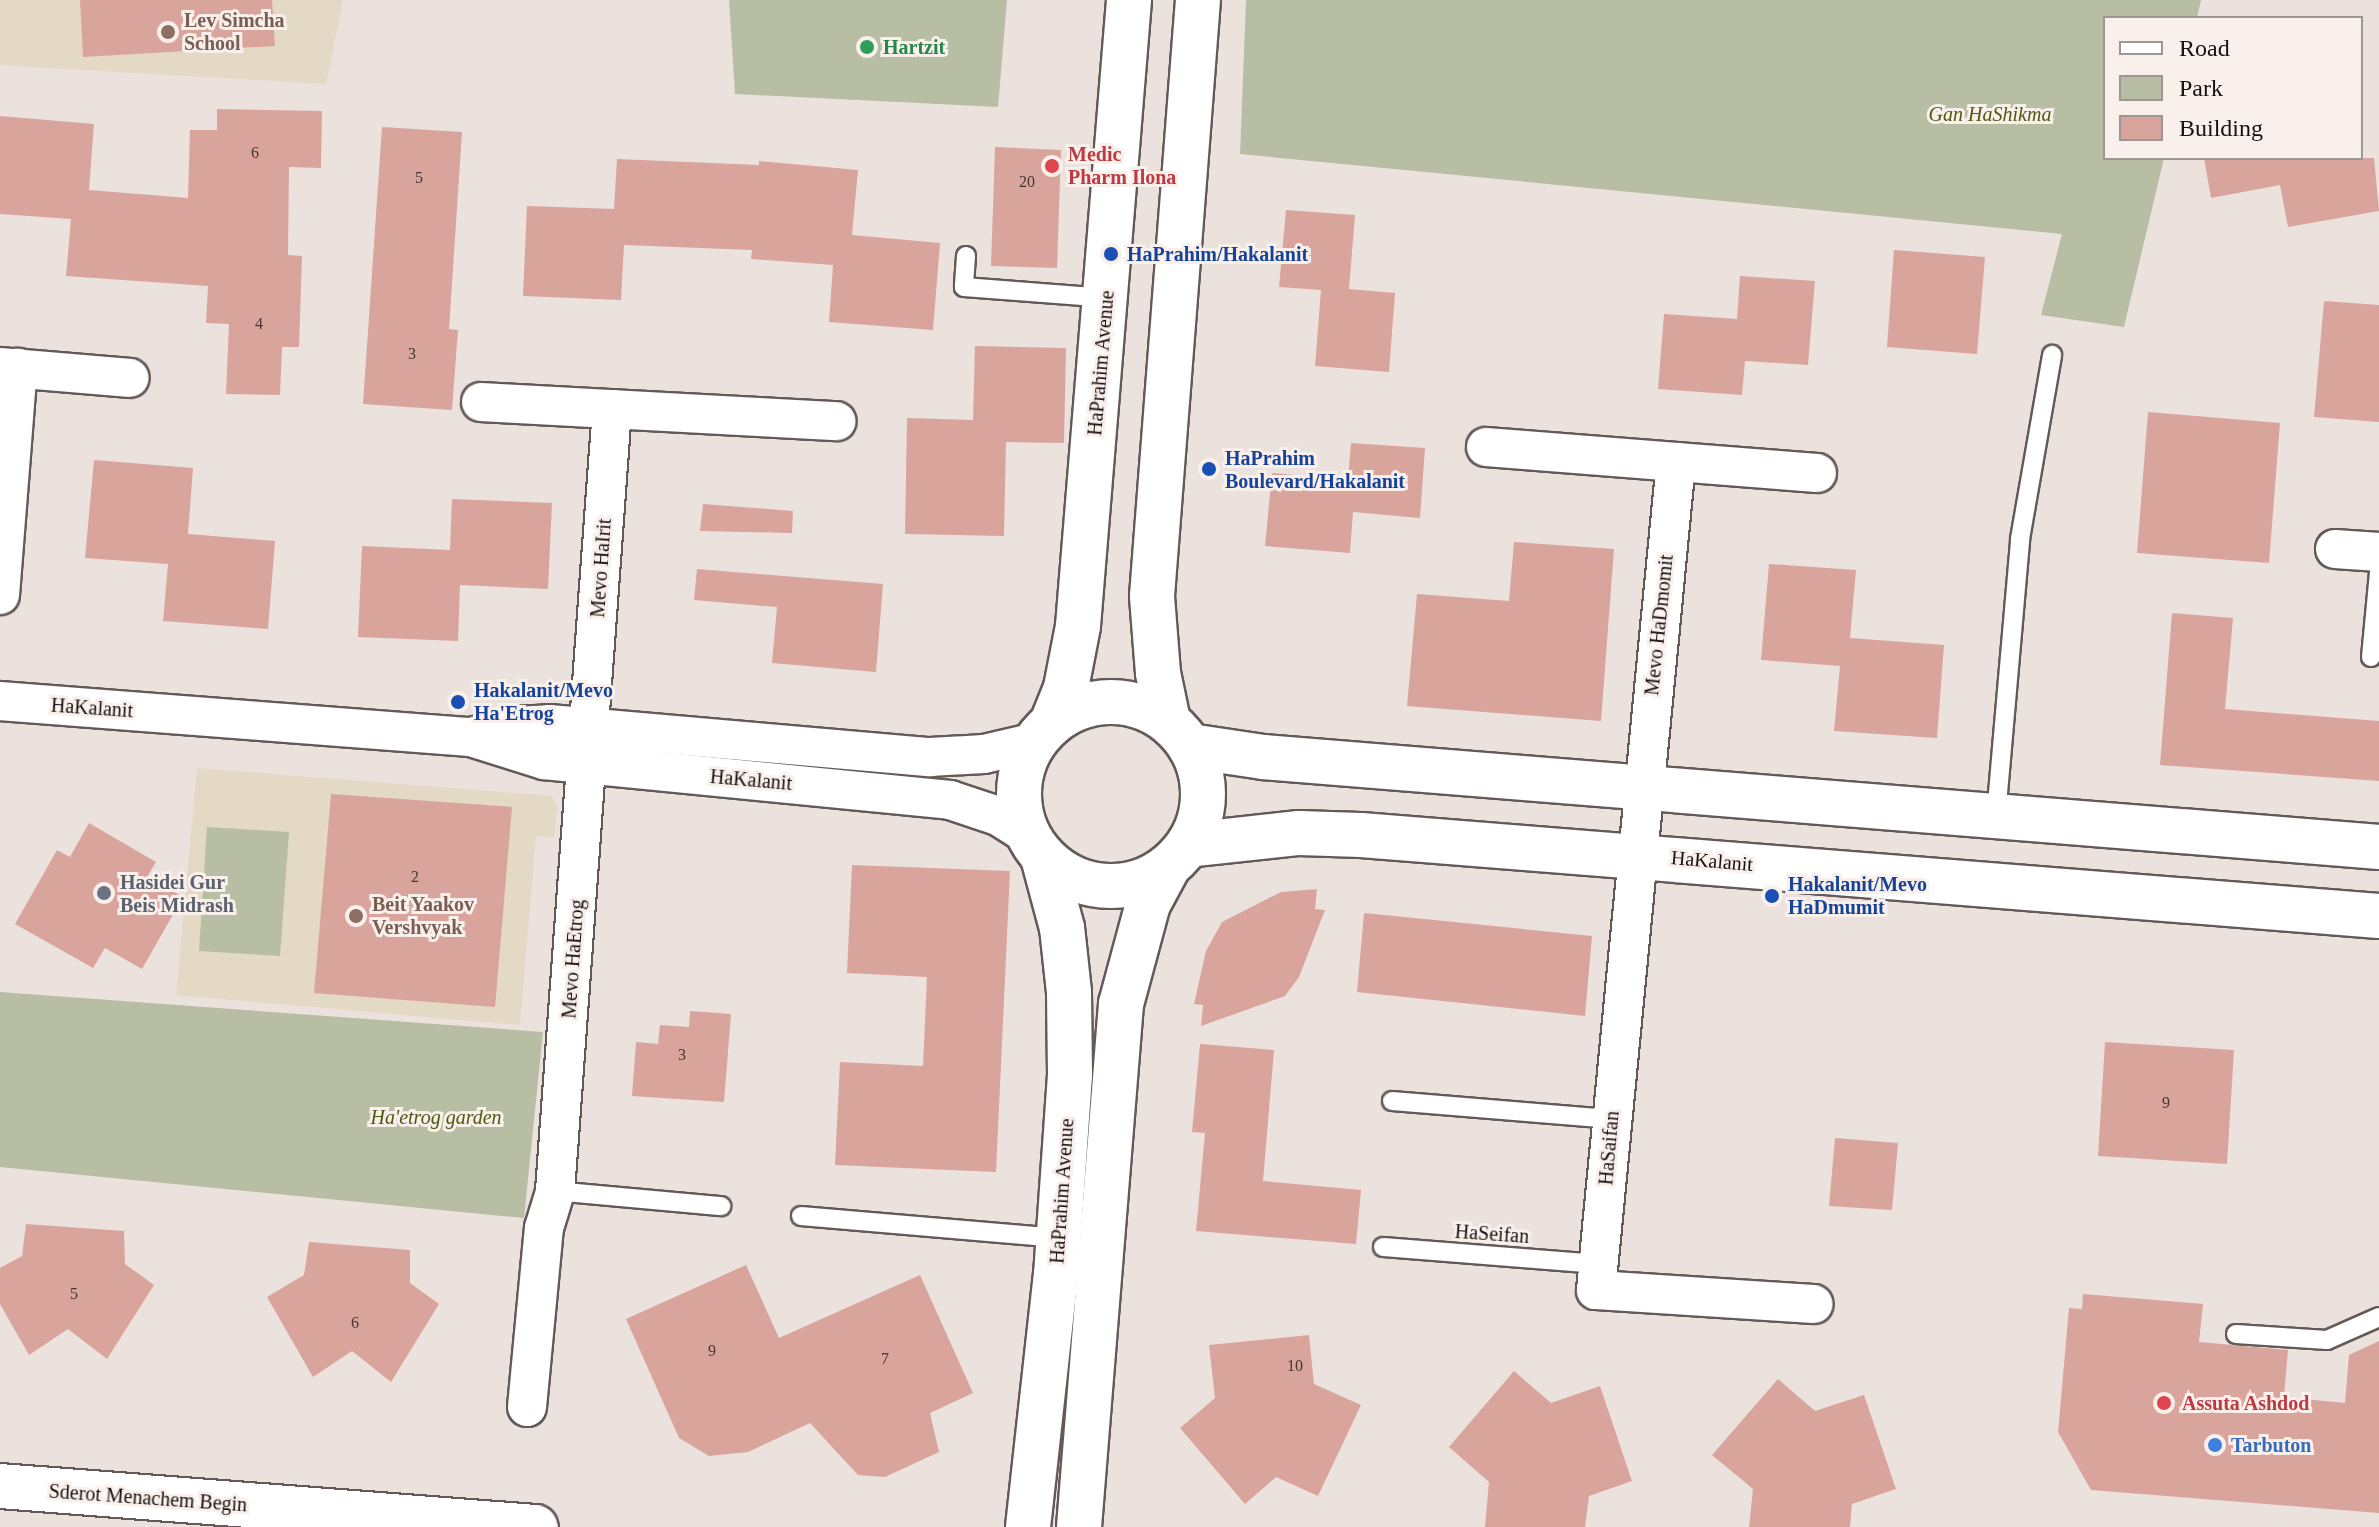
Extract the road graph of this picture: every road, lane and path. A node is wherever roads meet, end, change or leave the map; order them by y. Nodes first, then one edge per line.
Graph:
1 (1129, 0) edge
2 (1198, 0) edge
3 (966, 256) dead end
4 (1106, 298) junction
5 (2052, 355) dead end
6 (9, 368) edge
7 (130, 378) dead end
8 (481, 402) dead end
9 (612, 409) junction
10 (836, 421) dead end
11 (1486, 447) dead end
12 (1676, 462) junction
13 (1817, 473) dead end
14 (2335, 549) dead end
15 (2379, 552) edge
16 (2379, 572) edge
17 (0, 595) edge
18 (2371, 657) dead end
19 (0, 701) edge
20 (1044, 733) junction
21 (1179, 733) junction
22 (589, 746) junction
23 (1643, 788) junction
24 (1996, 816) junction
25 (1035, 845) junction
26 (2379, 847) edge
27 (1637, 855) junction
28 (1178, 856) junction
29 (2379, 916) edge
30 (1392, 1101) dead end
31 (1612, 1119) junction
32 (555, 1191) junction
33 (721, 1206) dead end
34 (801, 1216) dead end
35 (1058, 1238) junction
36 (1383, 1247) dead end
37 (1598, 1264) junction
38 (1814, 1304) dead end
39 (2379, 1317) edge
40 (2236, 1334) dead end
41 (527, 1407) dead end
42 (0, 1486) edge
43 (535, 1527) edge
44 (1028, 1527) edge
45 (1079, 1527) edge

1 - 4 street, HaPrahim Avenue
2 - 21 street
3 - 4 lane
4 - 20 street, HaPrahim Avenue
5 - 24 lane
6 - 7 street
6 - 17 street
8 - 9 street
9 - 10 street
9 - 22 street, Mevo HaIrit
11 - 12 street
12 - 13 street
12 - 23 street, Mevo HaDmomit
14 - 15 street
16 - 18 lane
19 - 22 street, HaKalanit
20 - 21 street
20 - 22 street, HaKalanit
20 - 25 street
21 - 23 street
21 - 28 street
22 - 25 street, HaKalanit
22 - 32 street, Mevo HaEtrog
23 - 24 street
23 - 27 street, HaSaifan
24 - 26 street
25 - 28 street
25 - 35 street, HaPrahim Avenue
27 - 28 street, HaKalanit
27 - 29 street, HaKalanit
27 - 31 street, HaSaifan
28 - 45 street
30 - 31 lane
31 - 37 street, HaSaifan
32 - 33 lane
32 - 41 street, Mevo HaEtrog
34 - 35 lane
35 - 44 street, HaPrahim Avenue
36 - 37 lane, HaSeifan
37 - 38 street, HaSaifan
39 - 40 lane
42 - 43 street, Sderot Menachem Begin

